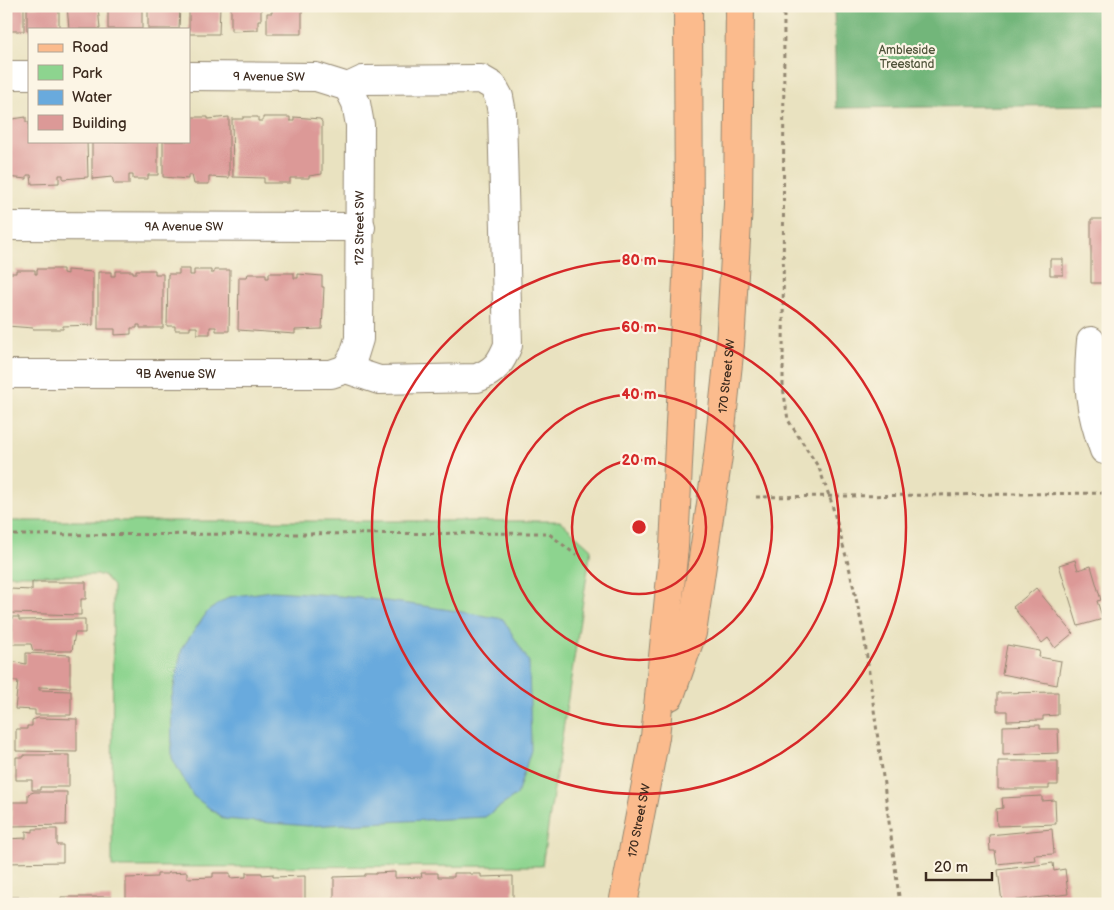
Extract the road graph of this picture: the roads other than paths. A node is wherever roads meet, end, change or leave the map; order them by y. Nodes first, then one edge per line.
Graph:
1 (688, 6) edge
2 (740, 6) edge
3 (6, 75) edge
4 (28, 76) edge
5 (190, 76) edge
6 (348, 87) junction
7 (6, 226) edge
8 (361, 227) junction
9 (1091, 341) dead end
10 (346, 369) junction
11 (6, 374) edge
12 (1104, 450) dead end
13 (655, 737) junction
14 (623, 904) edge

1 - 13 main road, 170 Street SW
2 - 13 main road, 170 Street SW
3 - 4 street
5 - 6 street, 9 Avenue SW
6 - 8 street, 172 Street SW
6 - 10 street
7 - 8 street, 9A Avenue SW
8 - 10 street, 172 Street SW
9 - 12 street
10 - 11 street, 9B Avenue SW
13 - 14 main road, 170 Street SW

